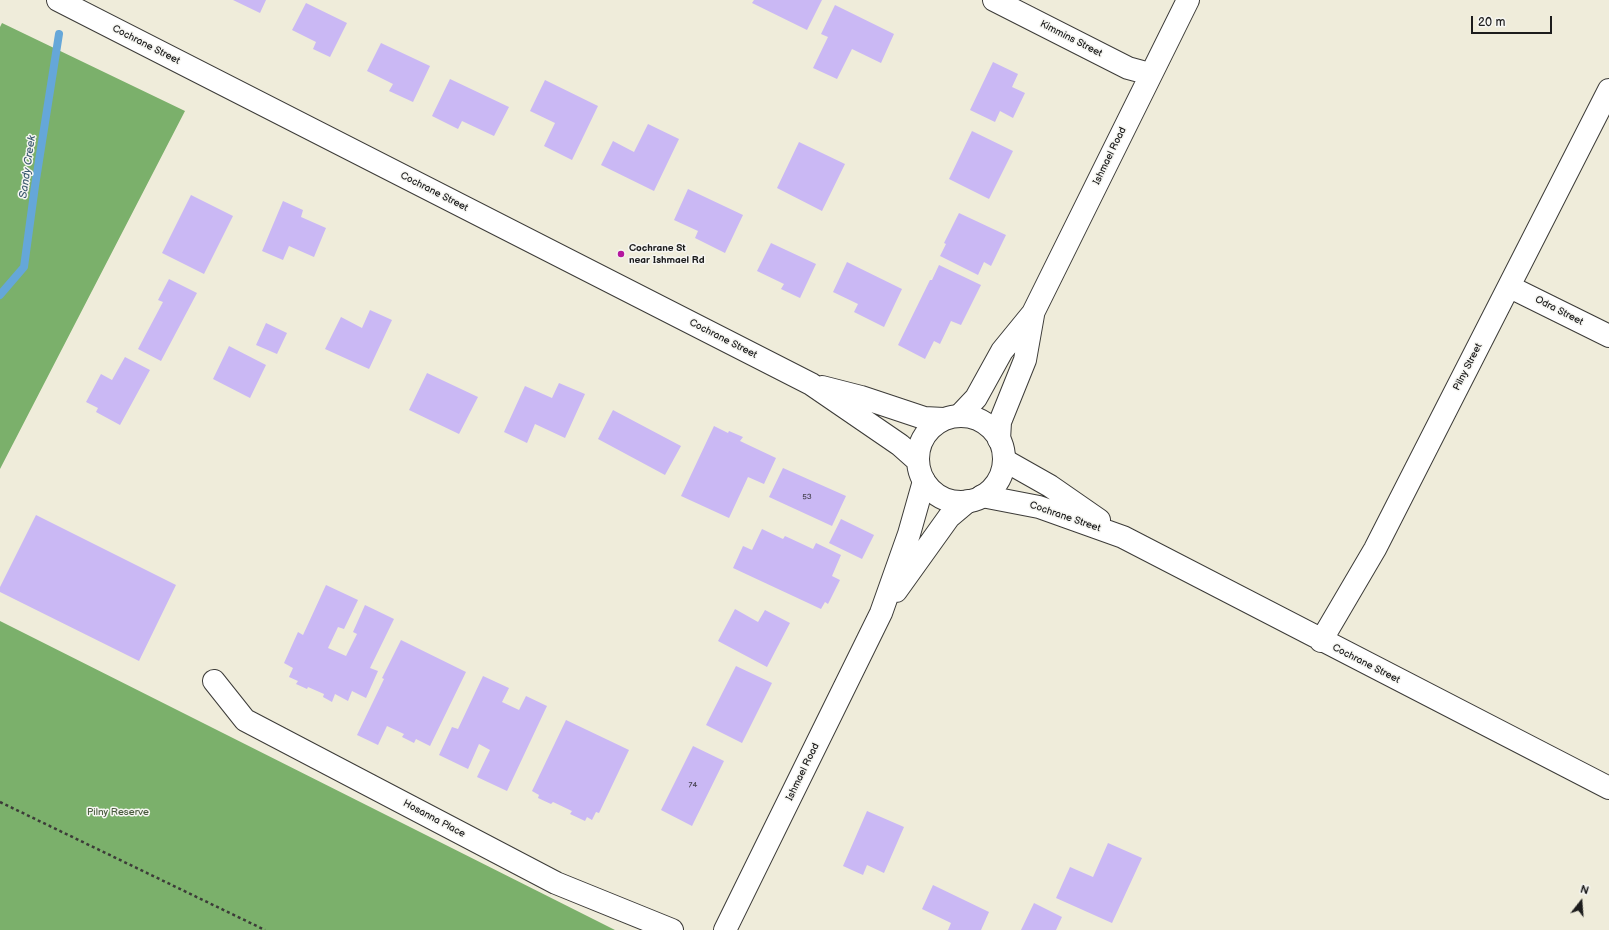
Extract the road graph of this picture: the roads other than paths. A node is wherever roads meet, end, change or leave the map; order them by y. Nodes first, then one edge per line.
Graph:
1 (58, 0) edge
2 (994, 0) edge
3 (1188, 0) edge
4 (1150, 74) junction
5 (1609, 90) edge
6 (1510, 287) junction
7 (1033, 313) junction
8 (1609, 336) edge
9 (811, 384) junction
10 (952, 418) junction
11 (1002, 450) junction
12 (921, 471) junction
13 (975, 498) junction
14 (1123, 537) junction
15 (881, 613) junction
16 (1321, 641) junction
17 (214, 681) dead end
18 (1609, 788) edge
19 (672, 930) edge
20 (725, 930) edge

1 - 9 street, Cochrane Street
2 - 4 street, Kimmins Street
3 - 4 street, Ishmael Road
4 - 7 street, Ishmael Road
5 - 6 street, Pilny Street
6 - 8 street, Odra Street
6 - 16 street, Pilny Street
7 - 10 street, Ishmael Road
7 - 11 street, Ishmael Road
9 - 10 street, Cochrane Street
9 - 12 street, Cochrane Street
10 - 11 street
10 - 12 street
11 - 13 street
11 - 14 street, Cochrane Street
12 - 13 street
12 - 15 street, Ishmael Road
13 - 14 street, Cochrane Street
13 - 15 street, Ishmael Road
14 - 16 street, Cochrane Street
15 - 20 street, Ishmael Road
16 - 18 street, Cochrane Street
17 - 19 street, Hosanna Place

